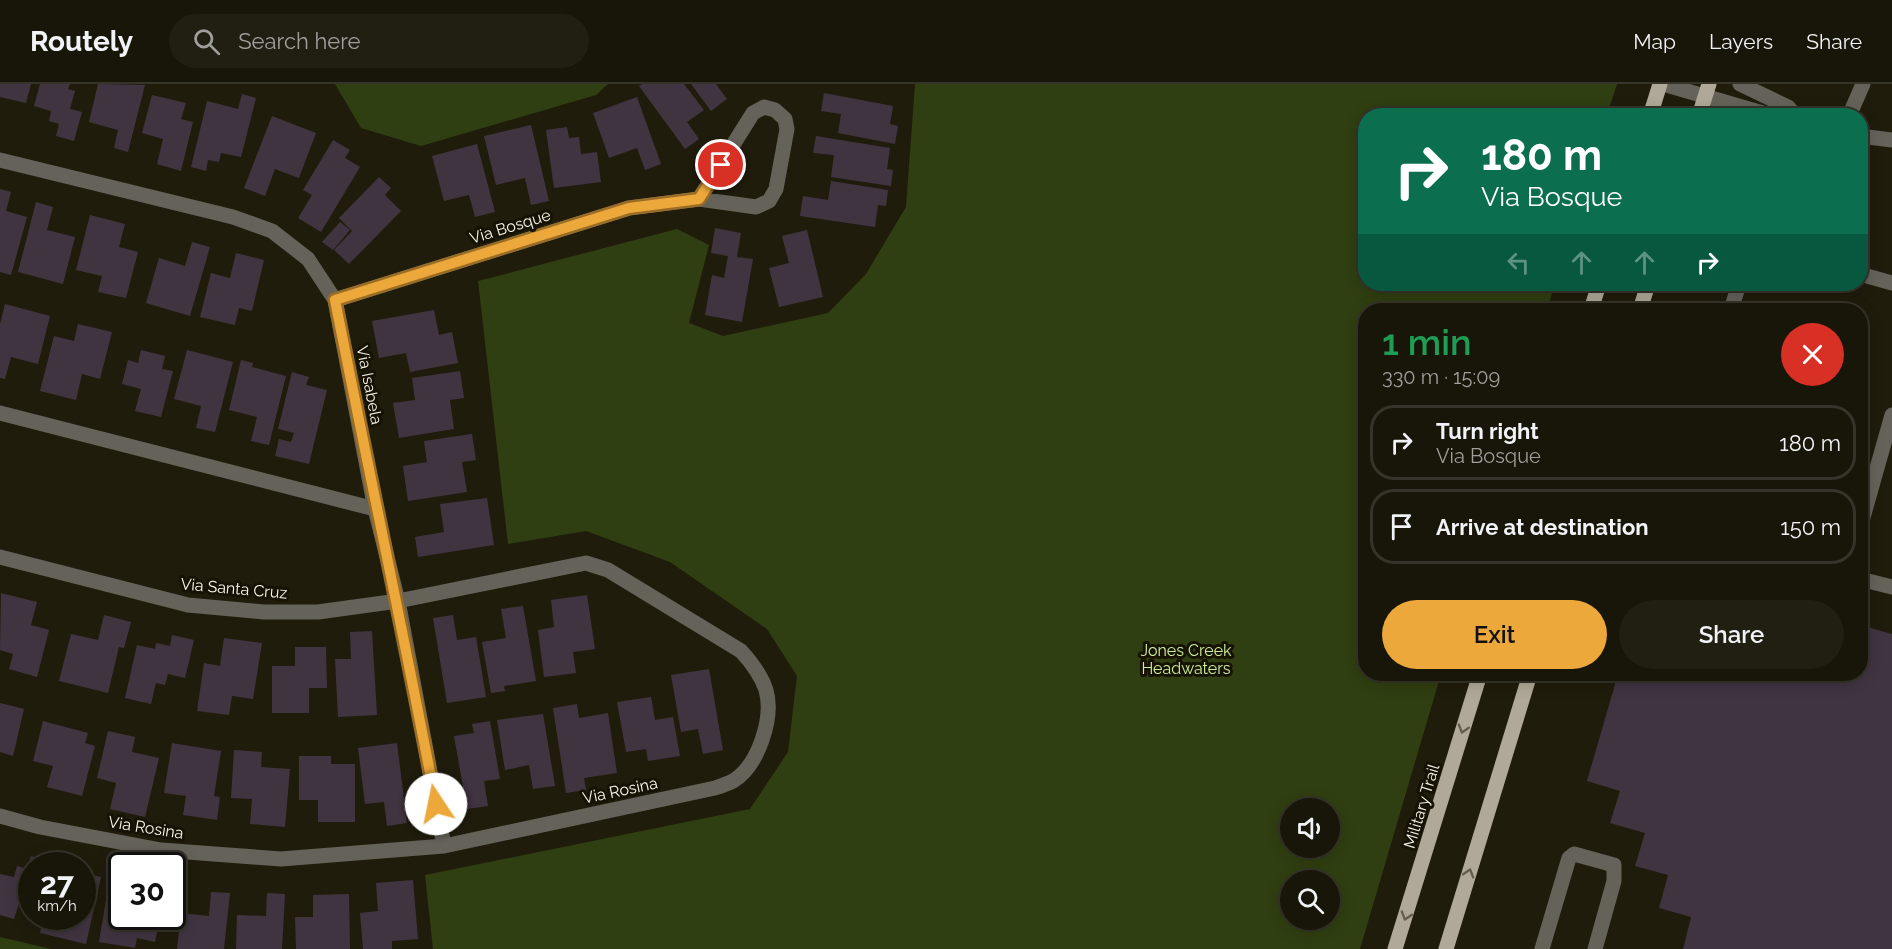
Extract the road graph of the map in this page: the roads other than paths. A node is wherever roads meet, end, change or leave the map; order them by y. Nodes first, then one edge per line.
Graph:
1 (1661, 84) edge
2 (1740, 84) edge
3 (1863, 84) edge
4 (1707, 90) edge
5 (1653, 108) edge
6 (1701, 108) edge
7 (1753, 108) edge
8 (1789, 108) edge
9 (1852, 108) edge
10 (1868, 137) edge
11 (1892, 140) edge
12 (0, 160) edge
13 (699, 199) junction
14 (1868, 276) edge
15 (1892, 284) edge
16 (335, 300) junction
17 (0, 413) edge
18 (1892, 415) edge
19 (1868, 500) edge
20 (375, 509) junction
21 (0, 557) edge
22 (1868, 581) edge
23 (1892, 587) edge
24 (398, 601) junction
25 (1478, 681) edge
26 (1528, 681) edge
27 (0, 816) edge
28 (444, 846) junction
29 (1395, 949) edge
30 (1446, 949) edge
31 (1542, 949) edge
32 (1595, 949) edge

1 - 4 street
1 - 5 main road
2 - 8 street
3 - 9 street
4 - 6 main road
4 - 7 street
10 - 11 street
12 - 16 street, Via Isabela
13 - 13 street, Via Bosque
13 - 16 street, Via Bosque
14 - 15 street
16 - 20 street, Via Isabela
17 - 20 street
18 - 19 street
20 - 24 street, Via Isabela
21 - 24 street, Via Santa Cruz
22 - 23 street
24 - 28 street, Via Isabela
24 - 28 street, Via Rosina
25 -> 29 main road, Military Trail
30 -> 26 main road
27 - 28 street, Via Rosina
31 - 32 street

